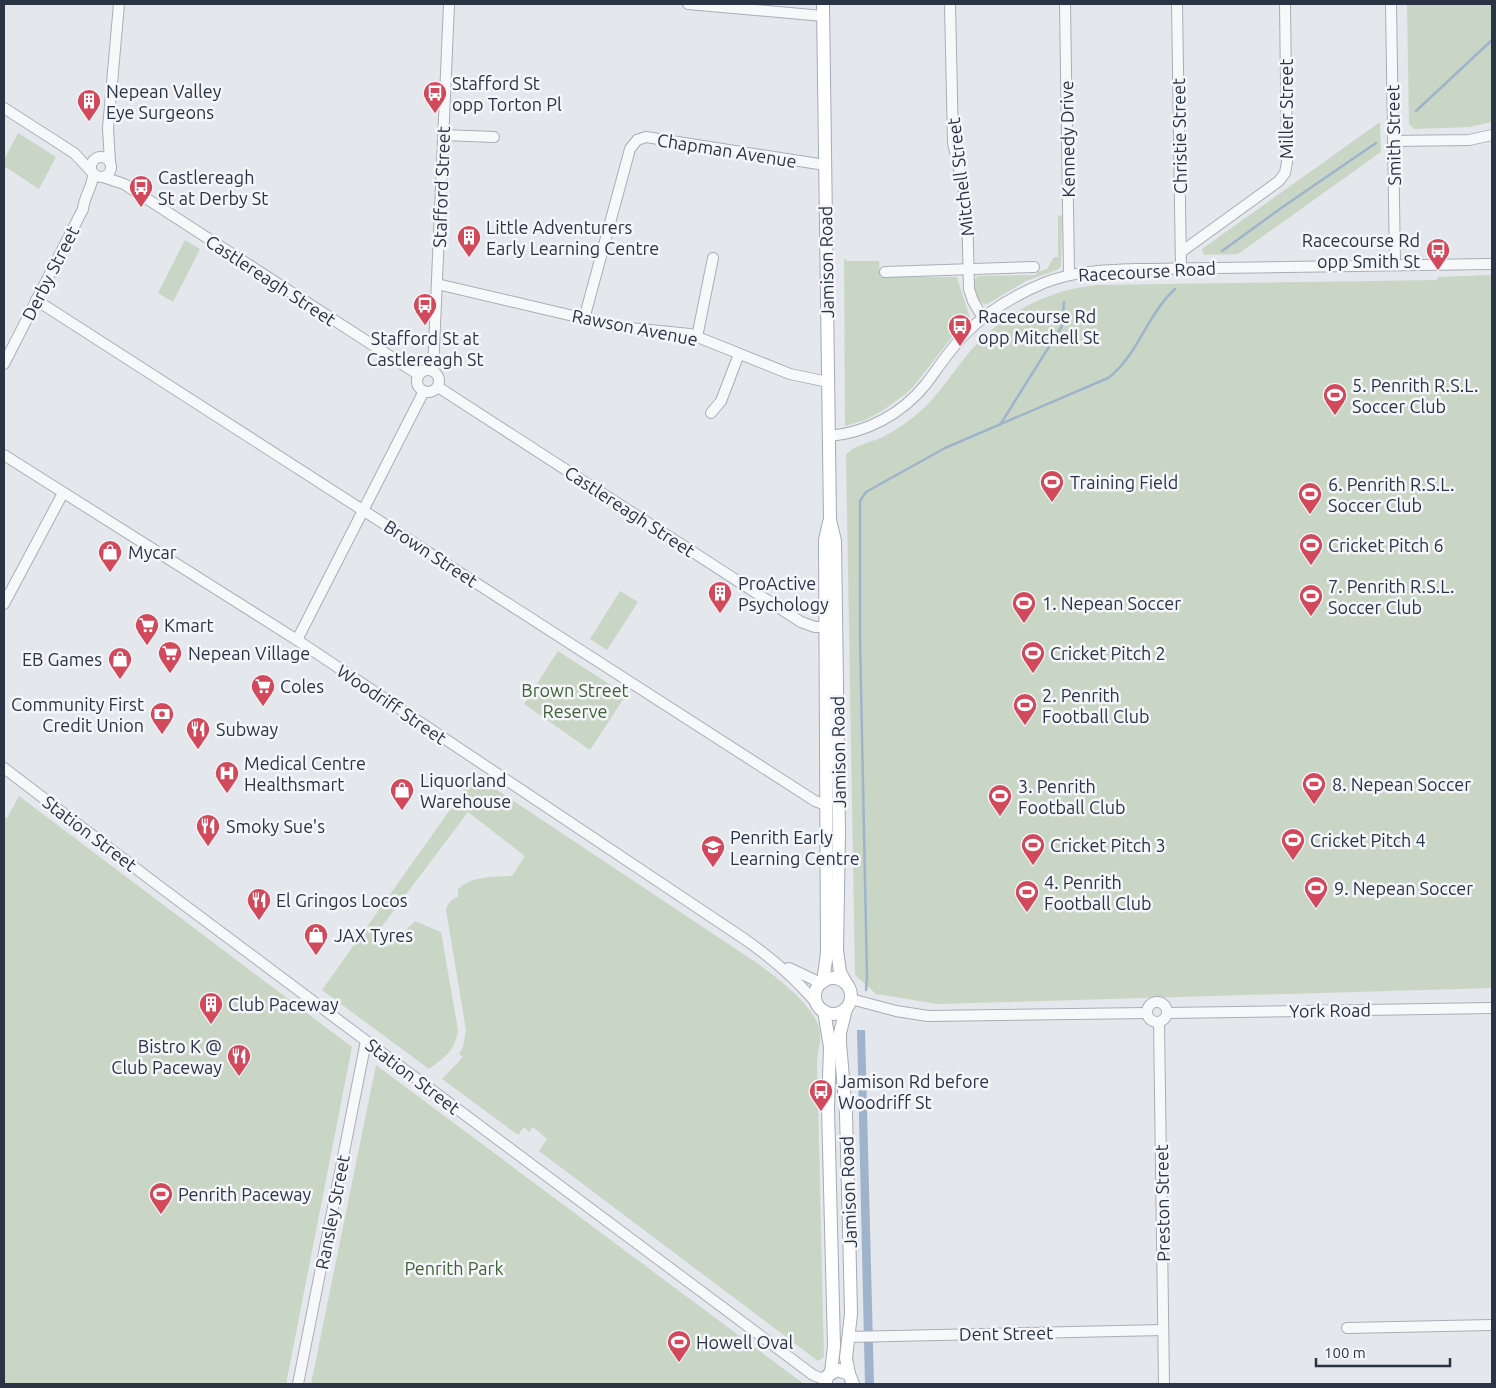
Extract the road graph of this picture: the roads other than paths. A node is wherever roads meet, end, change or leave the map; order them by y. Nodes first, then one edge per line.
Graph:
1 (119, 4) edge
2 (449, 4) edge
3 (688, 4) edge
4 (950, 4) edge
5 (1065, 4) edge
6 (1177, 4) edge
7 (1285, 4) edge
8 (1391, 4) edge
9 (823, 10) edge
10 (4, 108) edge
11 (108, 128) junction
12 (443, 135) junction
13 (1492, 135) edge
14 (494, 137) dead end
15 (1393, 141) junction
16 (74, 153) junction
17 (96, 158) junction
18 (110, 164) junction
19 (825, 165) junction
20 (97, 175) junction
21 (124, 184) junction
22 (1181, 252) junction
23 (713, 258) dead end
24 (1492, 264) edge
25 (1395, 266) junction
26 (1034, 268) dead end
27 (1181, 268) junction
28 (968, 270) junction
29 (885, 272) dead end
30 (1069, 275) junction
31 (437, 284) junction
32 (36, 300) junction
33 (983, 318) junction
34 (584, 319) junction
35 (697, 337) junction
36 (739, 354) junction
37 (4, 364) edge
38 (433, 371) junction
39 (419, 375) junction
40 (828, 382) junction
41 (438, 387) junction
42 (424, 391) junction
43 (711, 413) dead end
44 (829, 436) junction
45 (4, 455) edge
46 (64, 492) junction
47 (363, 509) junction
48 (830, 520) junction
49 (4, 604) edge
50 (825, 627) junction
51 (297, 640) junction
52 (4, 768) edge
53 (826, 805) junction
54 (775, 961) junction
55 (822, 982) junction
56 (846, 983) junction
57 (848, 1004) junction
58 (821, 1008) junction
59 (1492, 1008) edge
60 (1147, 1013) junction
61 (1167, 1013) junction
62 (1159, 1022) junction
63 (366, 1041) junction
64 (1492, 1325) edge
65 (1347, 1328) dead end
66 (1163, 1330) junction
67 (848, 1337) junction
68 (827, 1379) edge
69 (851, 1379) edge
70 (298, 1384) edge
71 (1164, 1384) edge

1 - 11 street
2 - 12 street, Stafford Street
3 - 9 street
4 - 28 street, Mitchell Street
5 - 30 street, Kennedy Drive
6 - 22 street, Christie Street
7 - 22 street, Miller Street
8 - 15 street, Smith Street
9 - 19 main road, Jamison Road
10 - 16 street, Castlereagh Street
11 - 17 street
11 - 18 street
12 - 14 street
12 - 31 street, Stafford Street
13 - 15 street
15 - 25 street, Smith Street
16 - 17 street, Castlereagh Street
16 - 20 street, Castlereagh Street
17 - 18 street
17 - 20 street
18 - 20 street
18 - 21 street, Castlereagh Street
19 - 34 street, Chapman Avenue
19 - 40 main road, Jamison Road
20 - 21 street, Castlereagh Street
20 - 32 street, Derby Street
21 - 39 street, Castlereagh Street
22 - 27 street, Christie Street
23 - 35 street
24 - 25 street, Racecourse Road
25 - 27 street, Racecourse Road
26 - 28 street
27 - 30 street, Racecourse Road
28 - 29 street
28 - 33 street, Mitchell Street
30 - 33 street, Racecourse Road
31 - 34 street, Rawson Avenue
31 - 38 street, Stafford Street
32 - 37 street, Derby Street
32 - 47 street, Brown Street
33 - 44 street, Racecourse Road
34 - 35 street, Rawson Avenue
35 - 36 street, Rawson Avenue
36 - 40 street, Rawson Avenue
36 - 43 street
38 - 39 street
38 - 41 street
39 - 42 street
40 - 44 main road, Jamison Road
41 - 42 street
41 - 50 street, Castlereagh Street
42 - 47 street
44 - 48 main road, Jamison Road
45 - 46 street, Woodriff Street
46 - 49 street
46 - 51 street, Woodriff Street
47 - 51 street
47 - 53 street, Brown Street
48 - 50 main road, Jamison Road
48 - 56 main road, Jamison Road
50 - 53 main road, Jamison Road
51 - 54 street, Woodriff Street
52 - 63 street, Station Street
53 - 55 main road, Jamison Road
54 - 55 street, Woodriff Street
54 - 58 street, Woodriff Street
55 - 56 main road
55 - 58 main road
56 - 57 main road
57 - 58 main road
57 - 60 street, York Road
57 - 67 main road, Jamison Road
58 - 68 main road, Jamison Road
59 - 61 street, York Road
60 - 61 street, York Road
60 - 62 street
61 - 62 street
62 - 66 street, Preston Street
63 - 68 street, Station Street
63 - 70 street, Ransley Street
64 - 65 street
66 - 67 street, Dent Street
66 - 71 street, Preston Street
67 - 69 main road, Jamison Road
68 - 69 main road

